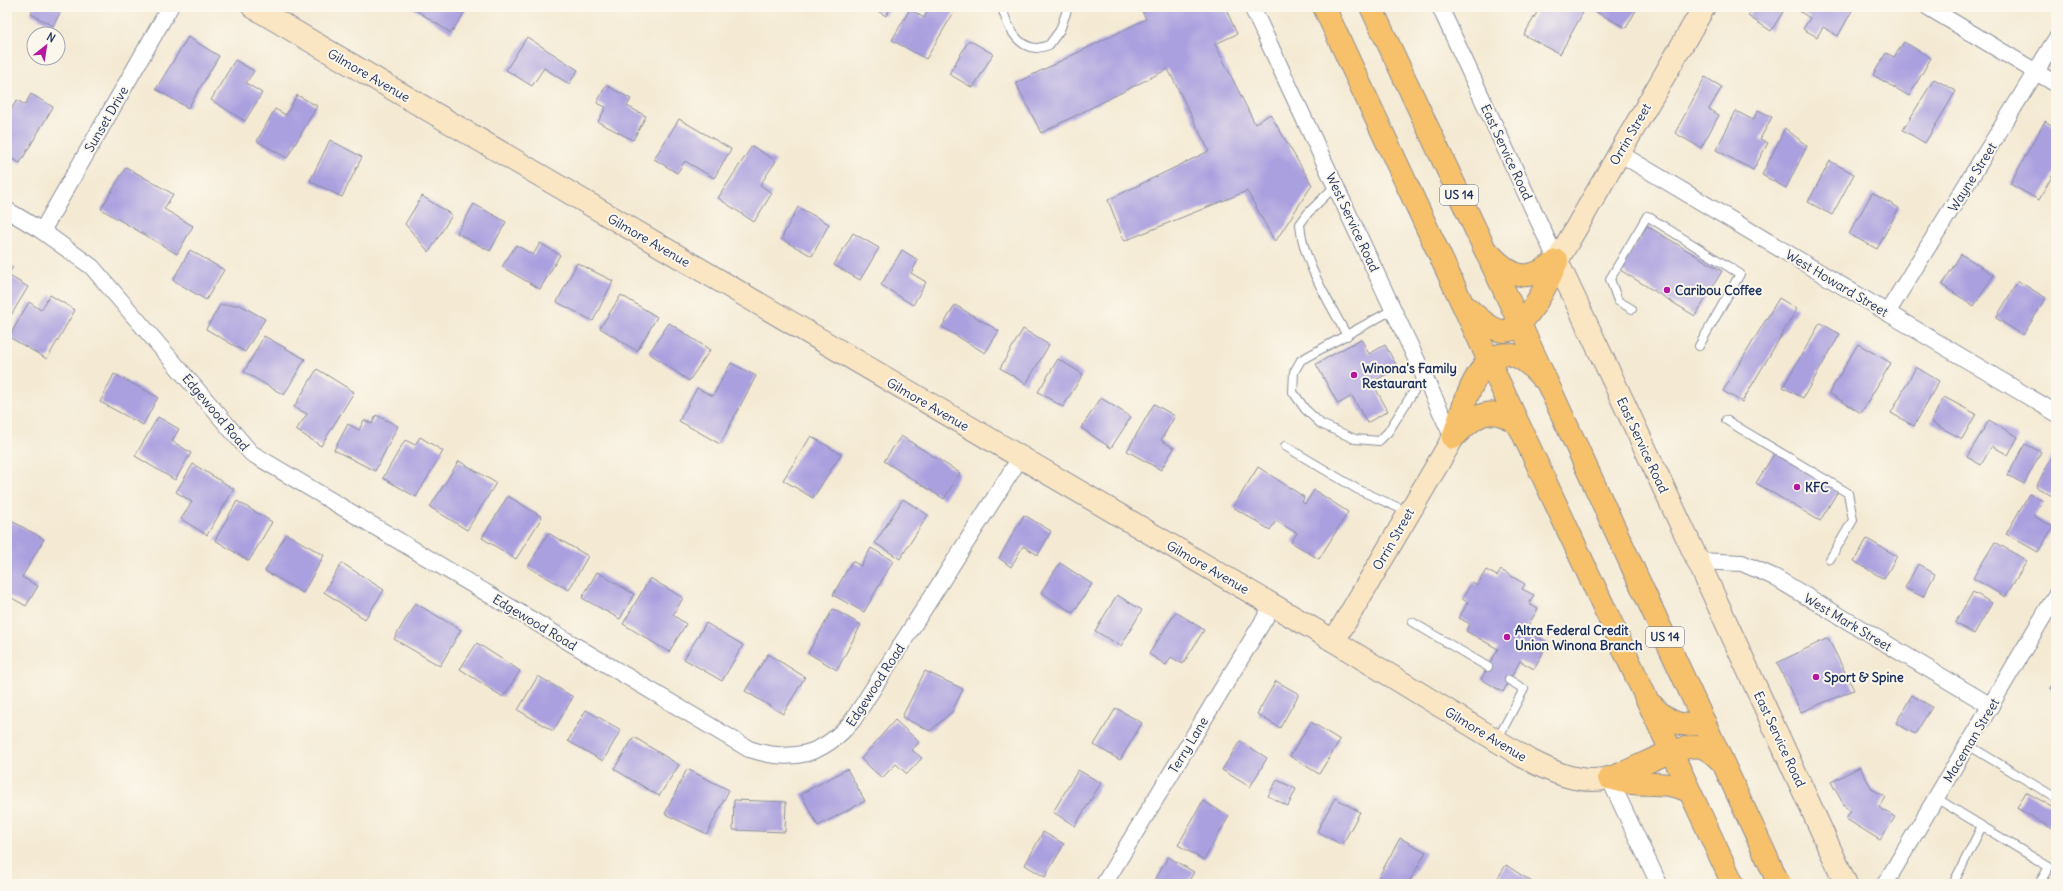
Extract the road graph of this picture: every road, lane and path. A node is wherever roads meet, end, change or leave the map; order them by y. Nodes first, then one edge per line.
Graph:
1 (170, 7) edge
2 (253, 7) edge
3 (1002, 7) edge
4 (1065, 7) edge
5 (1252, 7) edge
6 (1324, 7) edge
7 (1371, 7) edge
8 (1440, 7) edge
9 (1704, 7) edge
10 (1928, 7) edge
11 (2056, 40) edge
12 (2037, 72) junction
13 (2056, 84) edge
14 (1619, 153) junction
15 (1336, 185) junction
16 (7, 210) edge
17 (42, 231) junction
18 (1484, 247) junction
19 (1557, 261) junction
20 (1461, 303) junction
21 (1394, 309) junction
22 (1632, 309) dead end
23 (1887, 313) junction
24 (1520, 324) junction
25 (1347, 336) junction
26 (1699, 346) dead end
27 (1488, 360) junction
28 (1424, 375) junction
29 (1547, 383) junction
30 (2056, 413) edge
31 (1726, 420) dead end
32 (1518, 425) junction
33 (1453, 438) junction
34 (1285, 446) dead end
35 (1020, 458) junction
36 (1409, 513) junction
37 (1830, 559) dead end
38 (1698, 561) junction
39 (2056, 595) edge
40 (1273, 605) junction
41 (1412, 622) dead end
42 (1334, 641) junction
43 (1488, 667) dead end
44 (1509, 680) dead end
45 (1645, 696) junction
46 (1991, 706) junction
47 (1704, 722) junction
48 (1497, 740) junction
49 (1968, 744) junction
50 (1671, 752) junction
51 (1722, 761) junction
52 (1609, 778) junction
53 (1689, 791) junction
54 (1936, 798) junction
55 (2056, 798) edge
56 (1982, 826) junction
57 (1104, 884) edge
58 (1659, 884) edge
59 (1733, 884) edge
60 (1779, 884) edge
61 (1846, 884) edge
62 (1885, 884) edge
63 (1953, 884) edge
64 (2039, 884) edge

1 - 17 street, Sunset Drive
2 - 35 street, Gilmore Avenue
3 - 4 lane
5 - 15 street, West Service Road
6 - 20 highway
7 - 18 highway, US 14
8 - 19 street, East Service Road
9 - 14 street, Orrin Street
10 - 12 street
11 - 12 street, Wayne Street
12 - 13 street
12 - 23 street, Wayne Street
14 - 19 street, Orrin Street
14 - 23 street, West Howard Street
15 - 21 street, West Service Road
15 - 25 lane
16 - 17 street, Edgewood Road
17 - 35 street, Edgewood Road
18 - 19 highway
18 - 24 highway, US 14
19 - 24 highway
19 - 38 street, East Service Road
20 - 24 highway
20 - 27 highway
21 - 25 lane
21 - 28 street, West Service Road
22 - 26 lane
23 - 30 street, West Howard Street
24 - 29 highway, US 14
25 - 28 lane
27 - 29 highway
27 - 32 highway
27 - 33 highway
28 - 33 street, West Service Road
29 - 47 highway, US 14
31 - 37 lane
32 - 33 highway
32 - 45 highway
33 - 36 street, Orrin Street
34 - 36 lane
35 - 40 street, Gilmore Avenue
36 - 42 street, Orrin Street
38 - 46 street, West Mark Street
38 - 61 street, East Service Road
39 - 46 street, Maceman Street
40 - 42 street, Gilmore Avenue
40 - 57 street, Terry Lane
41 - 43 lane
42 - 48 street, Gilmore Avenue
44 - 48 lane
45 - 47 highway
45 - 50 highway
46 - 49 street, Maceman Street
47 - 51 highway, US 14
48 - 52 street, Gilmore Avenue
49 - 54 street, Maceman Street
49 - 55 lane
50 - 51 highway
50 - 52 highway
50 - 53 highway
51 - 60 highway, US 14
52 - 53 highway
52 - 58 street
53 - 59 highway
54 - 56 lane
54 - 62 street, Maceman Street
56 - 63 lane
56 - 64 lane

